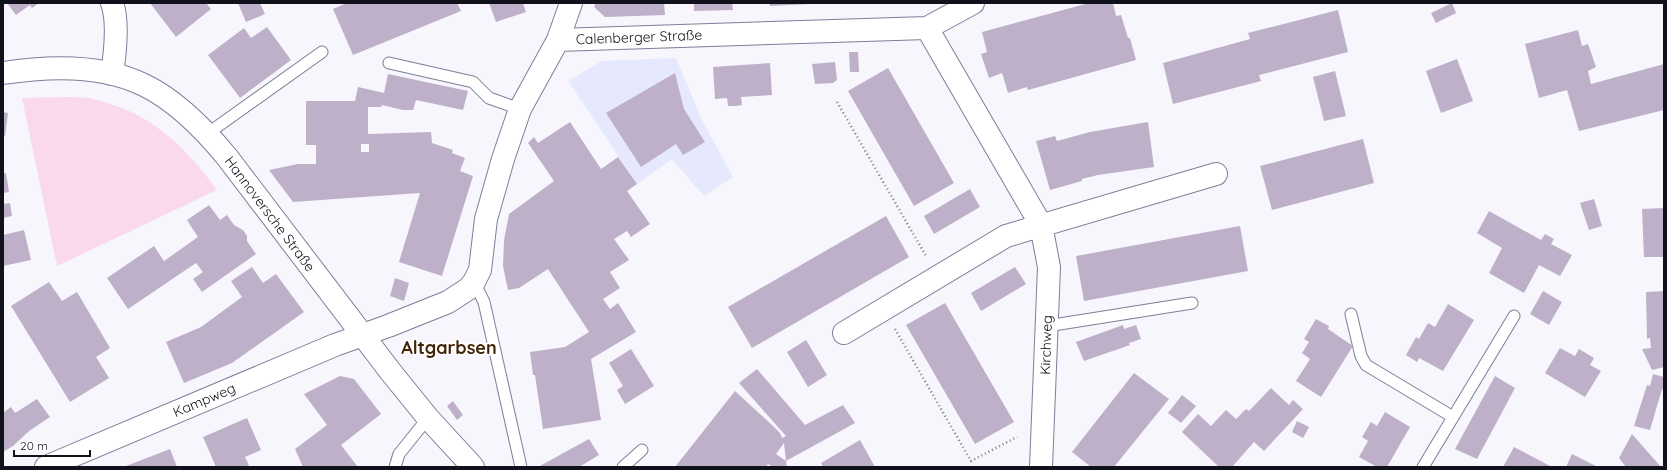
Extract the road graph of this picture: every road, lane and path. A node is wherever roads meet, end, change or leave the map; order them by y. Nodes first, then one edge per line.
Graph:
1 (112, 3) edge
2 (571, 3) edge
3 (973, 3) edge
4 (926, 28) junction
5 (558, 40) junction
6 (322, 52) dead end
7 (390, 63) dead end
8 (3, 73) edge
9 (112, 74) junction
10 (837, 102) dead end
11 (520, 109) junction
12 (207, 134) junction
13 (1216, 174) dead end
14 (1041, 225) junction
15 (938, 276) junction
16 (474, 282) junction
17 (1192, 303) dead end
18 (883, 310) junction
19 (1351, 314) dead end
20 (1514, 316) dead end
21 (1047, 326) junction
22 (844, 334) dead end
23 (363, 335) junction
24 (428, 418) junction
25 (1453, 418) junction
26 (1043, 423) junction
27 (642, 450) dead end
28 (46, 467) edge
29 (395, 467) edge
30 (473, 467) edge
31 (521, 467) edge
32 (624, 467) edge
33 (1041, 467) edge
34 (1423, 467) edge

1 - 9 street
2 - 5 street
3 - 4 street, Calenberger Straße
4 - 5 street, Calenberger Straße
4 - 14 street, Kirchweg
5 - 11 street, Calenberger Straße
6 - 12 lane
7 - 11 lane
8 - 9 street, Hannoversche Straße
9 - 12 street, Hannoversche Straße
10 - 15 path
11 - 16 street, Calenberger Straße
12 - 23 street, Hannoversche Straße
13 - 14 street
14 - 15 street
14 - 21 street, Kirchweg
15 - 18 street
16 - 23 street, Calenberger Straße
16 - 31 lane
17 - 21 lane
18 - 22 street
18 - 26 path
19 - 25 lane
20 - 25 lane
21 - 26 street, Kirchweg
23 - 24 street, Hannoversche Straße
23 - 28 street, Kampweg
24 - 29 lane
24 - 30 street, Hannoversche Straße
25 - 34 lane
26 - 33 street, Kirchweg
27 - 32 lane

